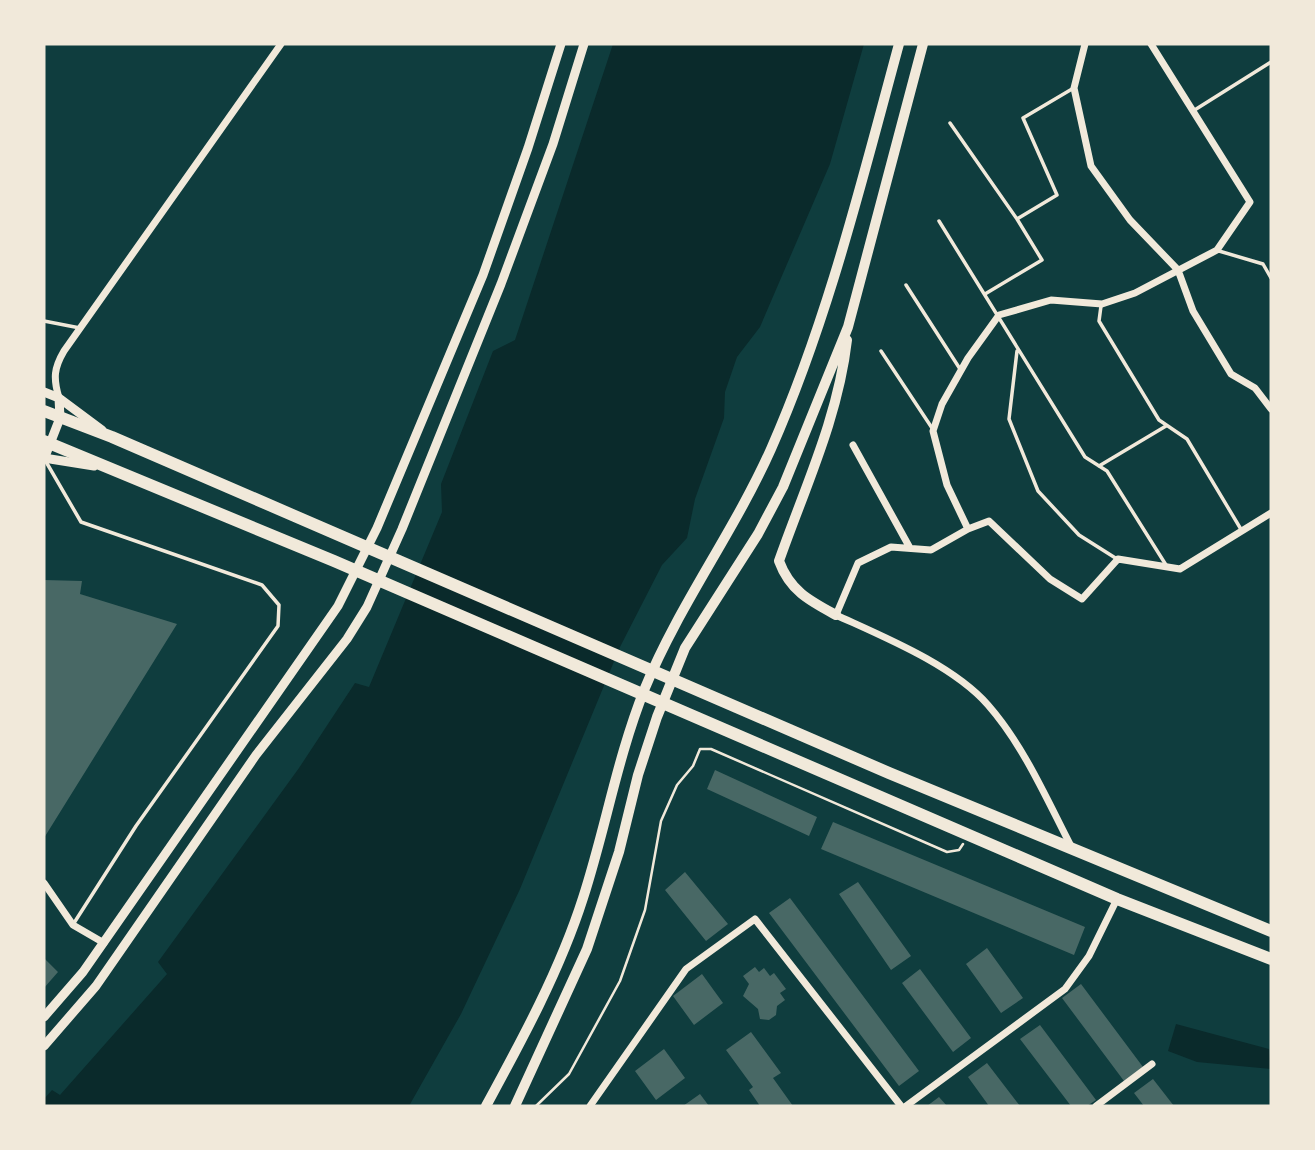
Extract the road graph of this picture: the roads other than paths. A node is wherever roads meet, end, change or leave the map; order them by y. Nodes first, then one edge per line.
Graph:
1 (281, 44) edge
2 (561, 44) edge
3 (584, 44) edge
4 (899, 44) edge
5 (923, 44) edge
6 (1085, 44) edge
7 (1151, 44) edge
8 (1271, 62) edge
9 (1074, 88) junction
10 (1193, 111) junction
11 (950, 123) dead end
12 (1017, 219) junction
13 (939, 221) dead end
14 (1217, 250) junction
15 (1178, 270) junction
16 (1271, 278) edge
17 (906, 285) dead end
18 (985, 294) junction
19 (1102, 304) junction
20 (999, 314) junction
21 (44, 321) edge
22 (848, 327) junction
23 (80, 328) junction
24 (1017, 349) junction
25 (881, 351) dead end
26 (961, 371) junction
27 (44, 392) edge
28 (59, 398) junction
29 (1271, 409) edge
30 (44, 411) edge
31 (60, 418) junction
32 (1167, 425) junction
33 (933, 431) junction
34 (112, 437) junction
35 (48, 443) edge
36 (853, 445) dead end
37 (44, 459) edge
38 (1099, 466) junction
39 (103, 467) junction
40 (1271, 513) edge
41 (968, 529) junction
42 (1242, 531) junction
43 (910, 548) junction
44 (1118, 559) junction
45 (1168, 567) junction
46 (836, 615) junction
47 (1073, 849) junction
48 (44, 883) edge
49 (1117, 899) junction
50 (73, 925) junction
51 (1271, 931) edge
52 (104, 943) junction
53 (1271, 959) edge
54 (44, 1017) edge
55 (44, 1046) edge
56 (1152, 1064) dead end
57 (486, 1106) edge
58 (515, 1106) edge
59 (590, 1106) edge
60 (901, 1106) edge
61 (906, 1106) edge
62 (1096, 1106) edge

1 - 23 street
2 - 52 street
3 - 55 street
4 - 57 main road
5 - 22 main road
6 - 9 street
7 - 10 street
8 - 10 lane
9 - 12 lane
9 - 15 street
10 - 14 street
11 - 12 lane
12 - 18 lane
13 - 18 lane
14 - 15 street
14 - 16 lane
15 - 19 street
15 - 29 street
17 - 26 lane
18 - 20 lane
19 - 20 street
19 - 32 lane
20 - 24 lane
20 - 26 street
21 - 23 lane
22 - 46 main road
22 - 58 main road
23 - 28 street
24 - 38 lane
24 - 44 lane
25 - 33 lane
26 - 33 street
27 - 28 street
28 - 31 street
28 - 34 street
30 - 31 highway
31 - 34 highway
31 - 35 street
32 - 38 lane
32 - 42 lane
33 - 41 street
34 - 47 highway
35 - 37 street
35 - 39 highway
36 - 43 street
37 - 39 street
37 - 50 lane
38 - 45 lane
39 - 49 highway
40 - 42 street
41 - 43 street
41 - 44 street
42 - 45 street
43 - 46 street
44 - 45 street
46 - 47 street
47 - 51 highway
48 - 50 street
49 - 53 highway
49 - 61 street
50 - 52 street
52 - 54 street
56 - 62 street
59 - 60 street

